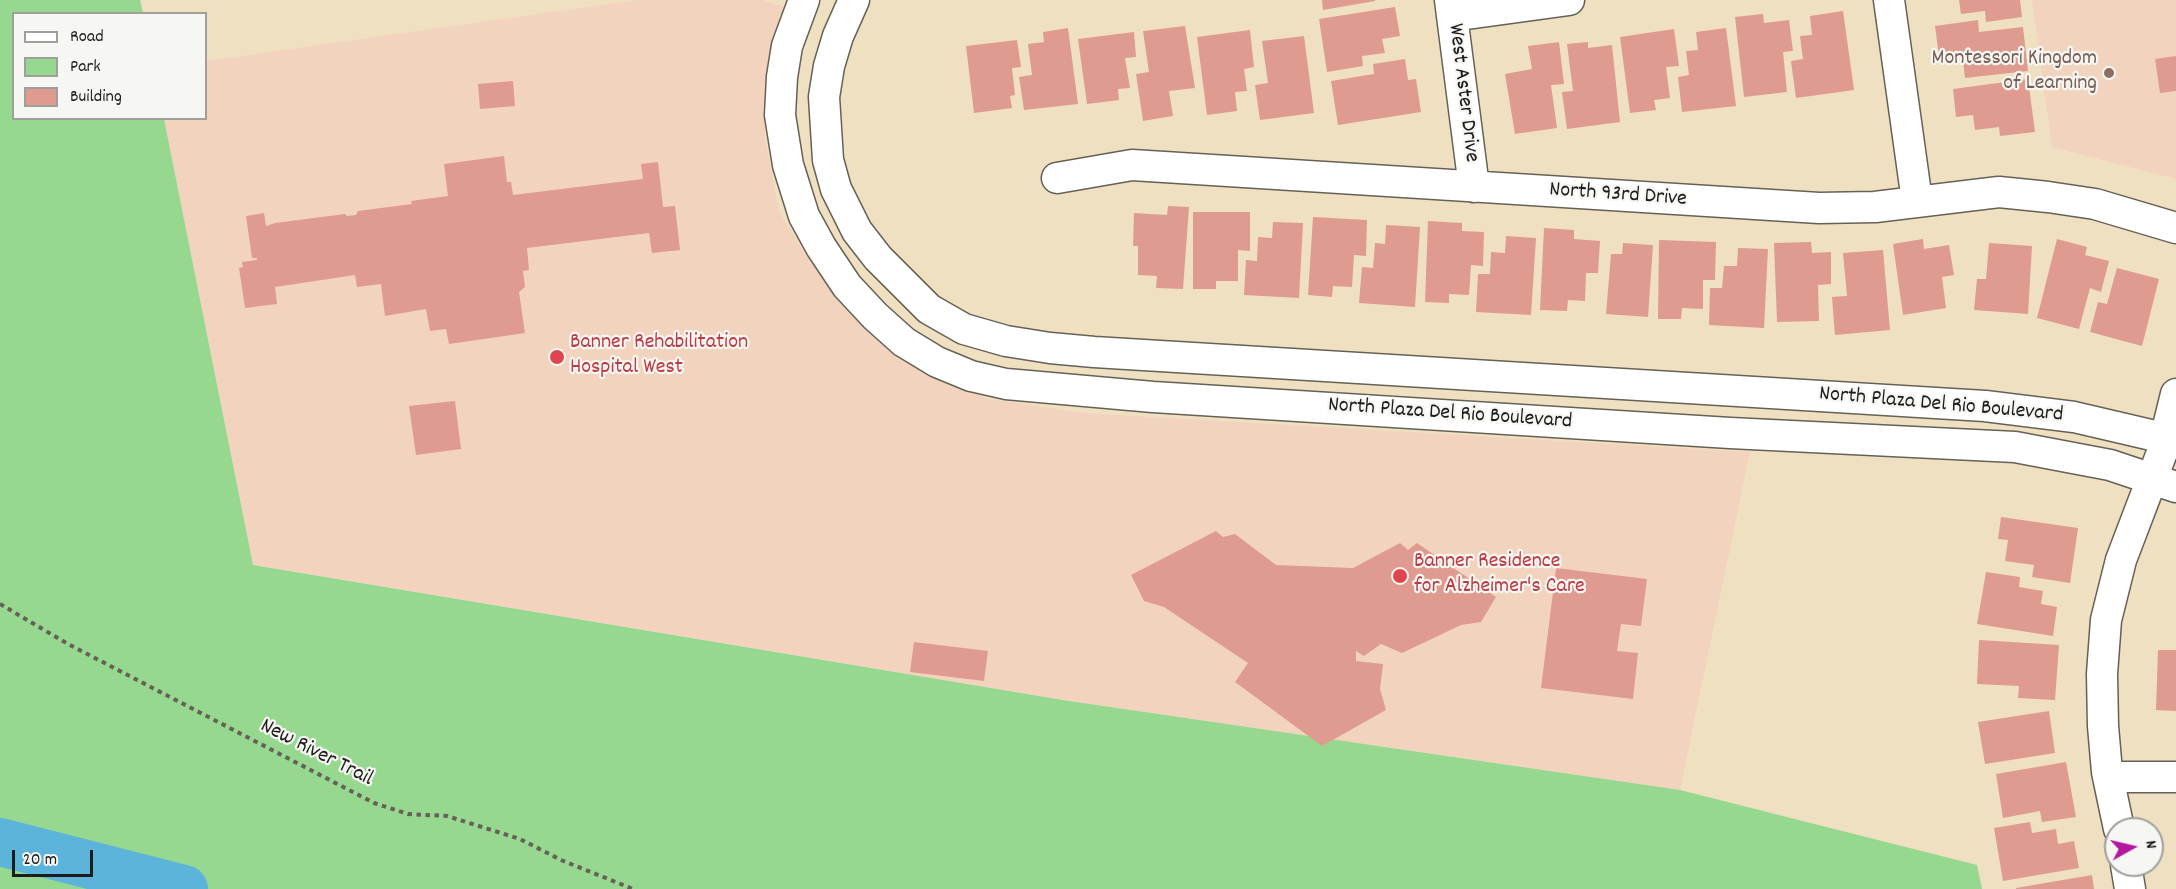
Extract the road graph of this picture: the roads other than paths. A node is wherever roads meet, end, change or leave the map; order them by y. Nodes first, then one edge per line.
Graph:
1 (804, 0) edge
2 (854, 0) edge
3 (1569, 0) edge
4 (1889, 0) edge
5 (1451, 8) edge
6 (1057, 178) dead end
7 (1474, 187) junction
8 (1917, 201) junction
9 (2176, 228) edge
10 (1156, 356) junction
11 (2176, 394) edge
12 (1153, 397) junction
13 (2170, 441) edge
14 (2164, 483) edge
15 (2108, 777) junction
16 (2176, 777) edge
17 (2116, 817) edge

1 - 12 street, North Plaza Del Rio Boulevard
2 - 10 street, North Plaza Del Rio Boulevard
3 - 5 street
4 - 8 street
5 - 7 street, West Aster Drive
6 - 7 street, North 93rd Drive
7 - 8 street, North 93rd Drive
8 - 9 street, North 93rd Drive
10 - 12 street
10 - 13 street, North Plaza Del Rio Boulevard
11 - 13 street
12 - 14 street, North Plaza Del Rio Boulevard
13 - 14 street
14 - 15 street
15 - 16 street
15 - 17 street

